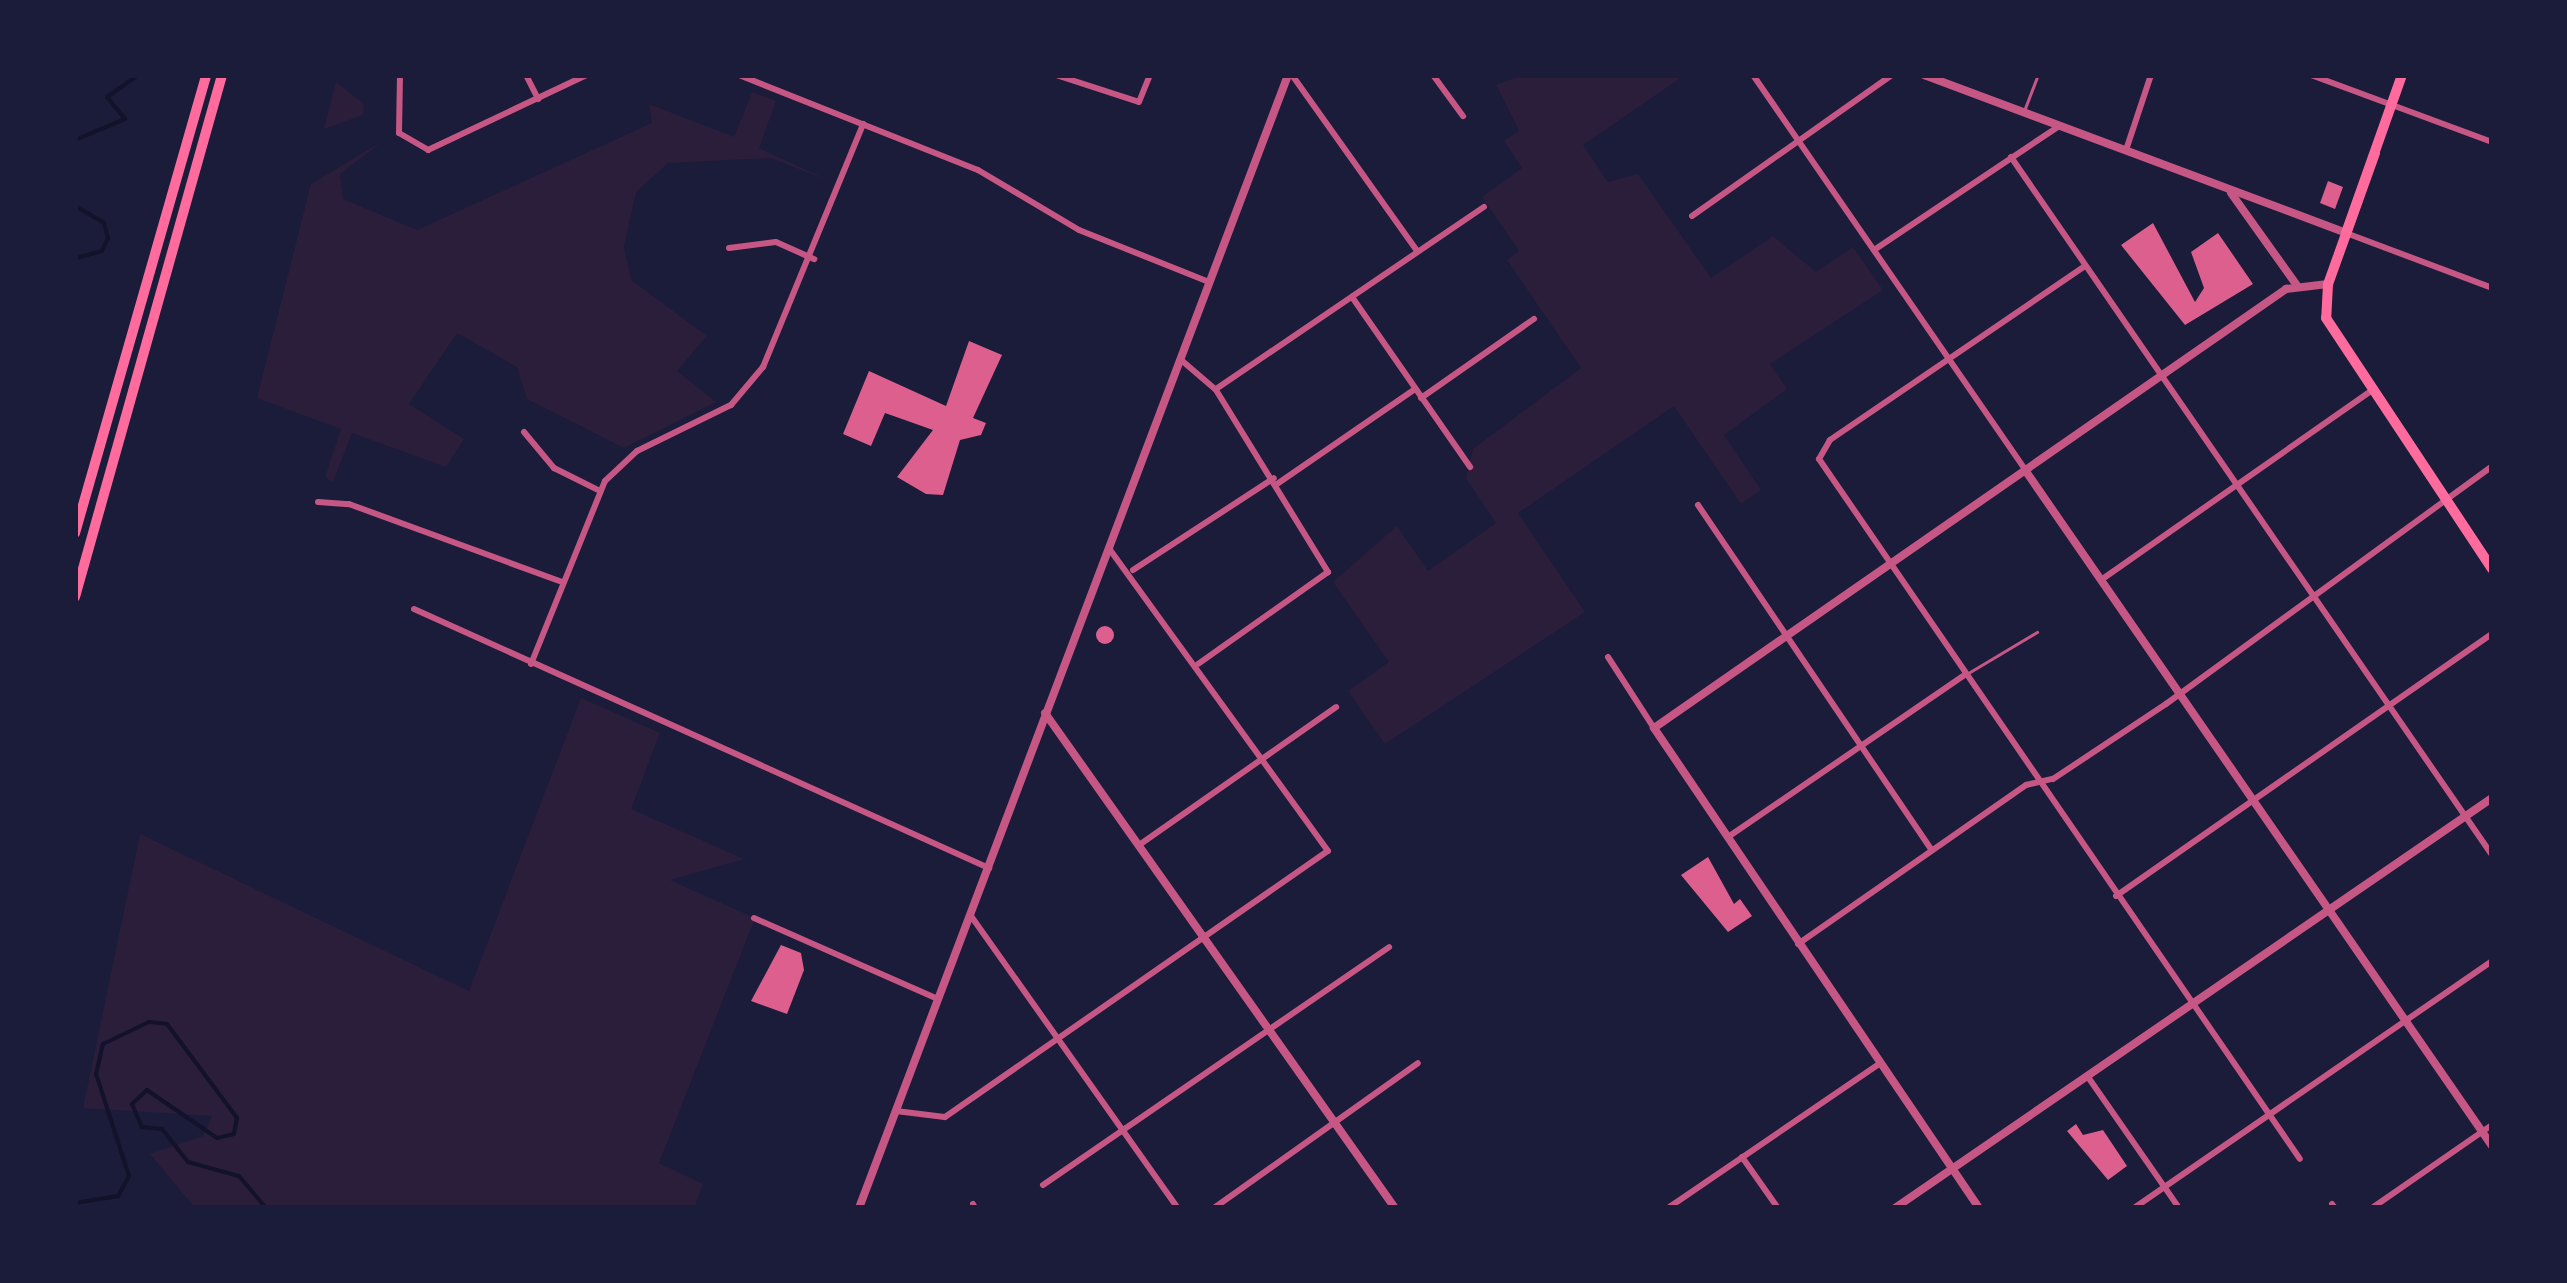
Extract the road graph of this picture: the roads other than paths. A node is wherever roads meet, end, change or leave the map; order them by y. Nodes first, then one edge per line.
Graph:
1 (206, 75) edge
2 (222, 75) edge
3 (400, 75) edge
4 (526, 75) edge
5 (587, 75) edge
6 (739, 75) edge
7 (1056, 75) edge
8 (1150, 75) edge
9 (1290, 75) edge
10 (1434, 75) edge
11 (1753, 75) edge
12 (1892, 75) edge
13 (1924, 75) edge
14 (2038, 75) edge
15 (2151, 75) edge
16 (2311, 75) edge
17 (2402, 75) edge
18 (538, 100) junction
19 (2392, 104) junction
20 (2024, 112) junction
21 (1463, 116) dead end
22 (863, 124) junction
23 (2060, 126) junction
24 (1798, 142) junction
25 (2492, 142) edge
26 (2126, 150) junction
27 (2012, 157) junction
28 (2223, 187) junction
29 (1484, 206) dead end
30 (1692, 216) dead end
31 (2346, 233) junction
32 (729, 248) dead end
33 (1874, 250) junction
34 (1418, 251) junction
35 (814, 259) junction
36 (2085, 266) junction
37 (1209, 282) junction
38 (2296, 284) junction
39 (2328, 284) junction
40 (2492, 288) edge
41 (1352, 297) junction
42 (1534, 319) dead end
43 (1948, 358) junction
44 (1180, 359) junction
45 (2162, 375) junction
46 (1416, 389) junction
47 (1216, 390) junction
48 (2371, 390) junction
49 (1421, 398) junction
50 (524, 432) dead end
51 (2492, 466) edge
52 (1470, 468) dead end
53 (2025, 470) junction
54 (1276, 481) junction
55 (2238, 486) junction
56 (598, 490) junction
57 (2446, 500) junction
58 (318, 502) dead end
59 (1698, 505) dead end
60 (75, 533) edge
61 (1108, 547) junction
62 (1890, 564) junction
63 (2492, 569) edge
64 (1133, 570) junction
65 (2101, 580) junction
66 (562, 582) junction
67 (2311, 596) junction
68 (75, 597) edge
69 (414, 609) dead end
70 (2037, 632) dead end
71 (2492, 634) edge
72 (1784, 637) junction
73 (1608, 656) dead end
74 (531, 664) junction
75 (1198, 664) junction
76 (1966, 674) junction
77 (2177, 691) junction
78 (2387, 705) junction
79 (1336, 708) dead end
80 (1045, 714) junction
81 (1654, 728) junction
82 (1862, 745) junction
83 (1264, 760) junction
84 (2038, 782) junction
85 (2492, 798) edge
86 (2252, 799) junction
87 (2466, 816) junction
88 (1725, 839) junction
89 (1142, 842) junction
90 (1932, 850) junction
91 (2492, 855) edge
92 (989, 868) junction
93 (2116, 896) junction
94 (2330, 910) junction
95 (971, 916) junction
96 (754, 918) dead end
97 (1206, 935) junction
98 (1797, 945) junction
99 (1389, 947) dead end
100 (2492, 961) edge
101 (938, 999) junction
102 (2192, 1005) junction
103 (2406, 1021) junction
104 (1271, 1031) junction
105 (1060, 1038) junction
106 (1418, 1064) dead end
107 (1880, 1064) junction
108 (2088, 1077) junction
109 (896, 1110) junction
110 (2269, 1115) junction
111 (1334, 1122) junction
112 (2492, 1125) edge
113 (1124, 1130) junction
114 (2482, 1132) junction
115 (2492, 1146) edge
116 (1742, 1156) junction
117 (2300, 1159) dead end
118 (1952, 1168) junction
119 (1042, 1186) dead end
120 (2164, 1187) junction
121 (859, 1208) edge
122 (1178, 1208) edge
123 (1214, 1208) edge
124 (1395, 1208) edge
125 (1668, 1208) edge
126 (1778, 1208) edge
127 (1895, 1208) edge
128 (1979, 1208) edge
129 (2134, 1208) edge
130 (2179, 1208) edge
131 (2372, 1208) edge

1 - 60 main road
2 - 68 main road
3 - 18 street
4 - 18 street
5 - 18 street
6 - 22 street
7 - 8 street
9 - 34 street
9 - 37 street
10 - 21 street
11 - 24 street
12 - 24 street
13 - 20 street
14 - 20 lane
15 - 26 street
16 - 19 street
17 - 19 main road
19 - 25 street
19 - 31 main road
20 - 23 street
22 - 35 street
22 - 37 street
23 - 26 street
23 - 27 street
24 - 30 street
24 - 33 street
26 - 28 street
27 - 33 street
27 - 36 street
28 - 31 street
28 - 38 street
29 - 34 street
31 - 39 main road
31 - 40 street
32 - 35 street
33 - 43 street
34 - 41 street
35 - 56 street
36 - 43 street
36 - 45 street
37 - 44 street
38 - 39 street
38 - 45 street
39 - 48 main road
41 - 46 street
41 - 47 street
42 - 49 street
43 - 53 street
43 - 62 street
44 - 47 street
44 - 61 street
45 - 53 street
45 - 55 street
46 - 49 street
46 - 54 street
47 - 54 street
48 - 55 street
48 - 57 main road
49 - 52 street
50 - 56 street
51 - 57 street
53 - 62 street
53 - 65 street
54 - 64 street
54 - 75 street
55 - 65 street
55 - 67 street
56 - 66 street
57 - 63 main road
57 - 67 street
58 - 66 street
59 - 72 street
61 - 64 street
61 - 80 street
62 - 72 street
62 - 76 street
64 - 75 street
65 - 77 street
66 - 74 street
67 - 77 street
67 - 78 street
69 - 74 street
70 - 76 lane
71 - 78 street
72 - 81 street
72 - 82 street
73 - 81 street
74 - 92 street
75 - 83 street
76 - 82 street
76 - 84 street
77 - 84 street
77 - 86 street
78 - 86 street
78 - 87 street
79 - 83 street
80 - 89 street
80 - 92 street
81 - 88 street
82 - 88 street
82 - 90 street
83 - 89 street
83 - 97 street
84 - 90 street
84 - 93 street
85 - 87 street
86 - 93 street
86 - 94 street
87 - 91 street
87 - 94 street
88 - 98 street
89 - 97 street
90 - 98 street
92 - 95 street
93 - 102 street
94 - 102 street
94 - 103 street
95 - 101 street
95 - 105 street
96 - 101 street
97 - 104 street
97 - 105 street
98 - 107 street
99 - 104 street
100 - 103 street
101 - 109 street
102 - 108 street
102 - 110 street
103 - 110 street
103 - 114 street
104 - 111 street
104 - 113 street
105 - 109 street
105 - 113 street
106 - 111 street
107 - 116 street
107 - 118 street
108 - 118 street
108 - 120 street
109 - 121 street
110 - 117 street
110 - 120 street
111 - 123 street
111 - 124 street
112 - 114 street
113 - 119 street
113 - 122 street
114 - 115 street
114 - 131 street
116 - 125 street
116 - 126 street
118 - 127 street
118 - 128 street
120 - 129 street
120 - 130 street

